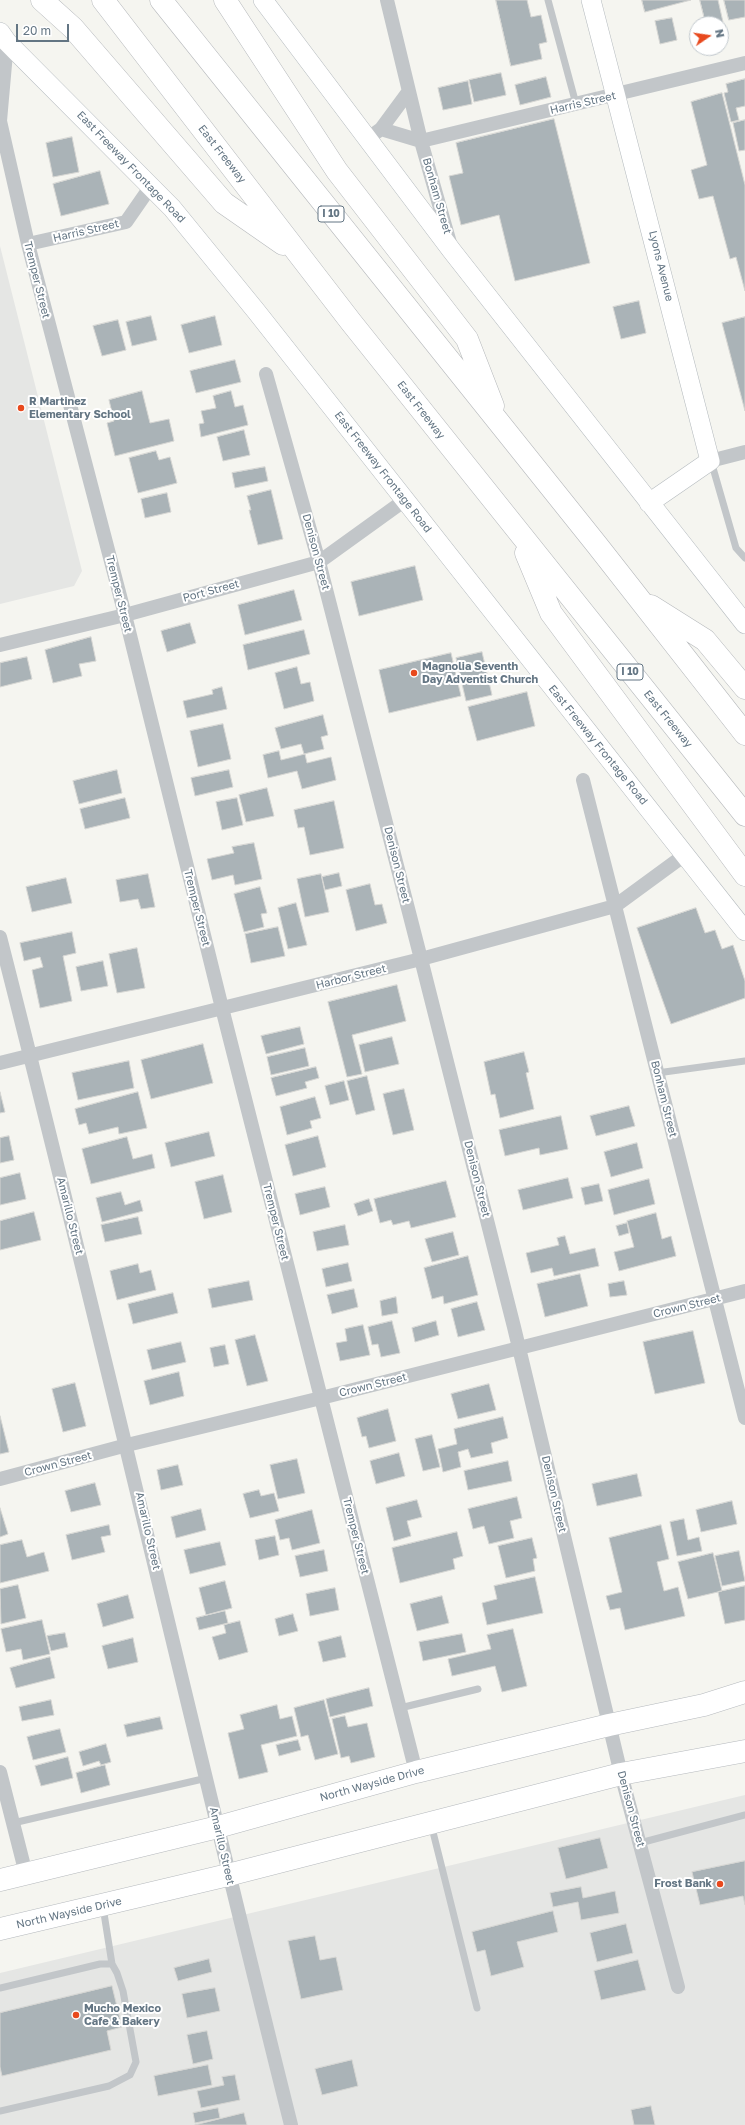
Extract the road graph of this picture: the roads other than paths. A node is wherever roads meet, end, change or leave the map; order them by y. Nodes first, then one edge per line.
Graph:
1 (42, 0) edge
2 (103, 0) edge
3 (161, 0) edge
4 (225, 0) edge
5 (263, 0) edge
6 (387, 0) edge
7 (548, 0) edge
8 (591, 0) edge
9 (4, 37) edge
10 (745, 63) edge
11 (409, 91) junction
12 (617, 95) junction
13 (576, 104) junction
14 (374, 133) junction
15 (421, 141) junction
16 (151, 186) junction
17 (28, 244) junction
18 (452, 251) junction
19 (300, 255) junction
20 (266, 374) dead end
21 (502, 428) junction
22 (745, 452) edge
23 (710, 461) junction
24 (405, 500) junction
25 (649, 503) junction
26 (515, 528) junction
27 (745, 558) edge
28 (319, 562) junction
29 (638, 598) junction
30 (125, 615) junction
31 (745, 624) edge
32 (0, 645) edge
33 (745, 688) edge
34 (745, 734) edge
35 (583, 780) dead end
36 (745, 815) edge
37 (686, 854) junction
38 (745, 876) edge
39 (615, 906) junction
40 (745, 931) edge
41 (0, 938) edge
42 (421, 959) junction
43 (222, 1008) junction
44 (30, 1056) junction
45 (745, 1061) edge
46 (0, 1063) edge
47 (657, 1073) junction
48 (745, 1291) edge
49 (716, 1298) junction
50 (520, 1349) junction
51 (321, 1398) junction
52 (745, 1418) edge
53 (127, 1445) junction
54 (0, 1479) edge
55 (478, 1689) dead end
56 (745, 1692) edge
57 (400, 1708) junction
58 (609, 1725) junction
59 (745, 1751) edge
60 (416, 1772) junction
61 (621, 1774) junction
62 (1, 1778) edge
63 (207, 1778) junction
64 (745, 1815) edge
65 (12, 1823) junction
66 (431, 1824) junction
67 (218, 1827) junction
68 (640, 1843) junction
69 (26, 1874) junction
70 (228, 1875) junction
71 (0, 1880) edge
72 (102, 1905) junction
73 (0, 1929) edge
74 (112, 1964) junction
75 (678, 1987) dead end
76 (0, 1988) edge
77 (477, 2008) dead end
78 (0, 2111) edge
79 (291, 2125) edge

1 - 19 main road
2 - 19 main road, East Freeway / I 10
3 - 21 main road, I 10
4 - 21 main road
5 - 14 main road
6 - 11 street, Bonham Street
7 - 13 lane
8 - 12 main road, Lyons Avenue
9 - 16 main road, East Freeway Frontage Road
9 - 17 street, Tremper Street
10 - 12 street, Harris Street
11 - 14 street
11 - 15 street, Bonham Street
12 - 13 street, Harris Street
12 - 23 main road, Lyons Avenue
13 - 15 street, Harris Street
14 - 15 street
14 - 18 main road
15 - 18 street, Bonham Street
16 - 17 street, Harris Street
16 - 24 main road, East Freeway Frontage Road
17 - 30 street, Tremper Street
18 - 25 main road
19 - 26 main road, East Freeway / I 10
20 - 28 street, Denison Street
21 - 29 main road, I 10
22 - 23 street
23 - 25 main road
23 - 27 lane
24 - 28 street, Port Street
24 - 37 main road, East Freeway Frontage Road
25 - 31 main road
26 - 36 main road, East Freeway / I 10
26 - 38 main road
28 - 30 street, Port Street
28 - 42 street, Denison Street
29 - 33 main road
29 - 34 main road, I 10
30 - 32 street, Port Street
30 - 43 street, Tremper Street
35 - 39 street, Bonham Street
37 - 39 street, Harbor Street
37 - 40 main road, East Freeway Frontage Road
39 - 42 street, Harbor Street
39 - 47 street, Bonham Street
41 - 44 street, Amarillo Street
42 - 43 street, Harbor Street
42 - 50 street, Denison Street
43 - 44 street, Harbor Street
43 - 51 street, Tremper Street
44 - 46 street, Harbor Street
44 - 53 street, Amarillo Street
45 - 47 lane
47 - 49 street, Bonham Street
48 - 49 street, Crown Street
49 - 50 street, Crown Street
49 - 52 street, Bonham Street
50 - 51 street, Crown Street
50 - 58 street, Denison Street
51 - 53 street, Crown Street
51 - 57 street, Tremper Street
53 - 54 street, Crown Street
53 - 63 street, Amarillo Street
55 - 57 lane
56 - 58 main road, North Wayside Drive
57 - 60 street, Tremper Street
58 - 60 main road, North Wayside Drive
58 - 61 street, Denison Street
59 - 61 main road, North Wayside Drive
60 - 67 main road, North Wayside Drive
61 - 66 main road, North Wayside Drive
61 - 68 street, Denison Street
62 - 65 street
63 - 65 lane
63 - 67 street, Amarillo Street
64 - 68 lane
65 - 69 street
66 - 70 main road, North Wayside Drive
66 - 77 lane
67 - 69 main road, North Wayside Drive
67 - 70 street, Amarillo Street
68 - 75 street, Denison Street
69 - 71 main road, North Wayside Drive
70 - 72 main road, North Wayside Drive
70 - 79 street, Amarillo Street
72 - 73 main road, North Wayside Drive
72 - 74 lane
74 - 76 lane
74 - 78 lane

